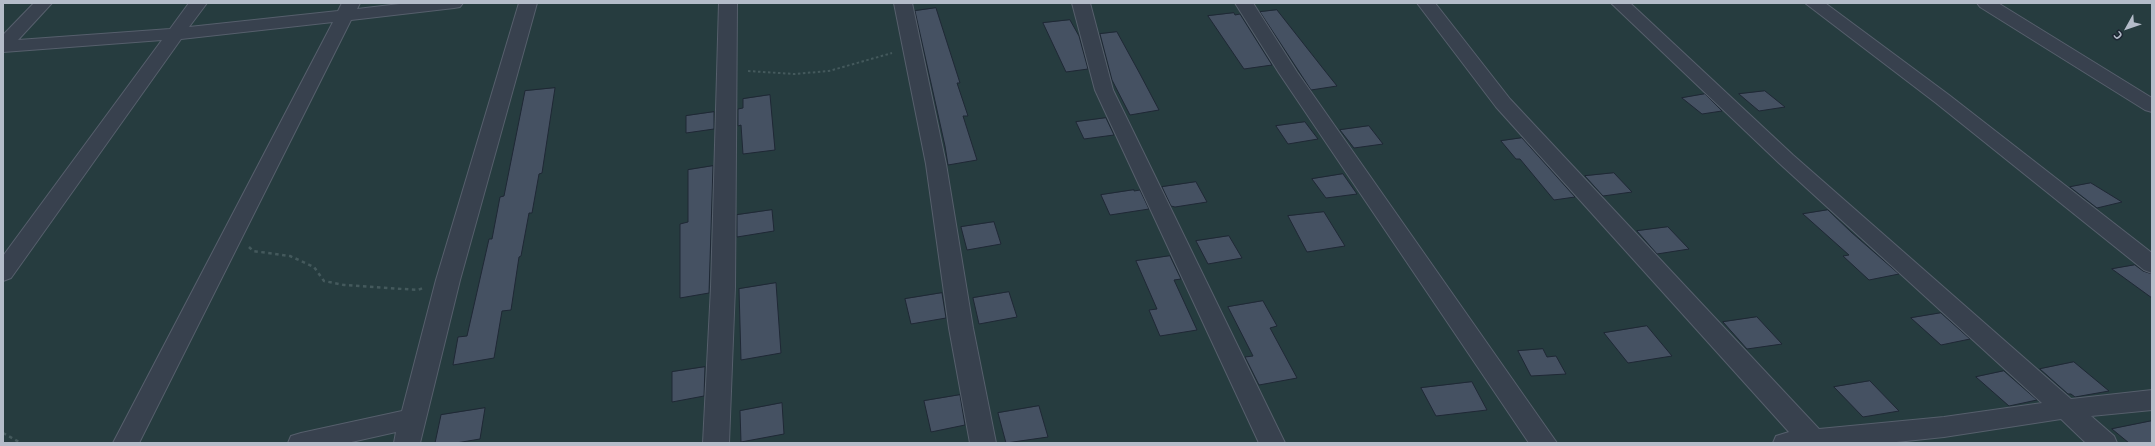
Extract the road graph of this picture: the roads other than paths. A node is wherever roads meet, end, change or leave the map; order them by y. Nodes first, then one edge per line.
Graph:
1 (43, 3) edge
2 (198, 3) edge
3 (454, 3) edge
4 (528, 3) edge
5 (728, 3) edge
6 (903, 3) edge
7 (1081, 3) edge
8 (1244, 3) edge
9 (1426, 3) edge
10 (1620, 3) edge
11 (1814, 3) edge
12 (1986, 3) edge
13 (349, 8) edge
14 (175, 34) junction
15 (3, 47) edge
16 (2152, 106) edge
17 (2152, 265) edge
18 (3, 273) edge
19 (2152, 400) edge
20 (2065, 409) junction
21 (414, 418) junction
22 (1814, 442) edge
23 (126, 443) edge
24 (301, 443) edge
25 (407, 443) edge
26 (716, 443) edge
27 (983, 443) edge
28 (1272, 443) edge
29 (1544, 443) edge
30 (1786, 443) edge
31 (2104, 443) edge

1 - 15 street
2 - 14 street
3 - 13 street
4 - 21 street
5 - 26 street
6 - 27 street
7 - 28 street
8 - 29 street
9 - 22 street
10 - 20 street
11 - 17 street
12 - 16 street
13 - 14 street
13 - 23 street
14 - 15 street
14 - 18 street
19 - 20 street
20 - 22 street
20 - 31 street
21 - 24 street
21 - 25 street
22 - 30 street

